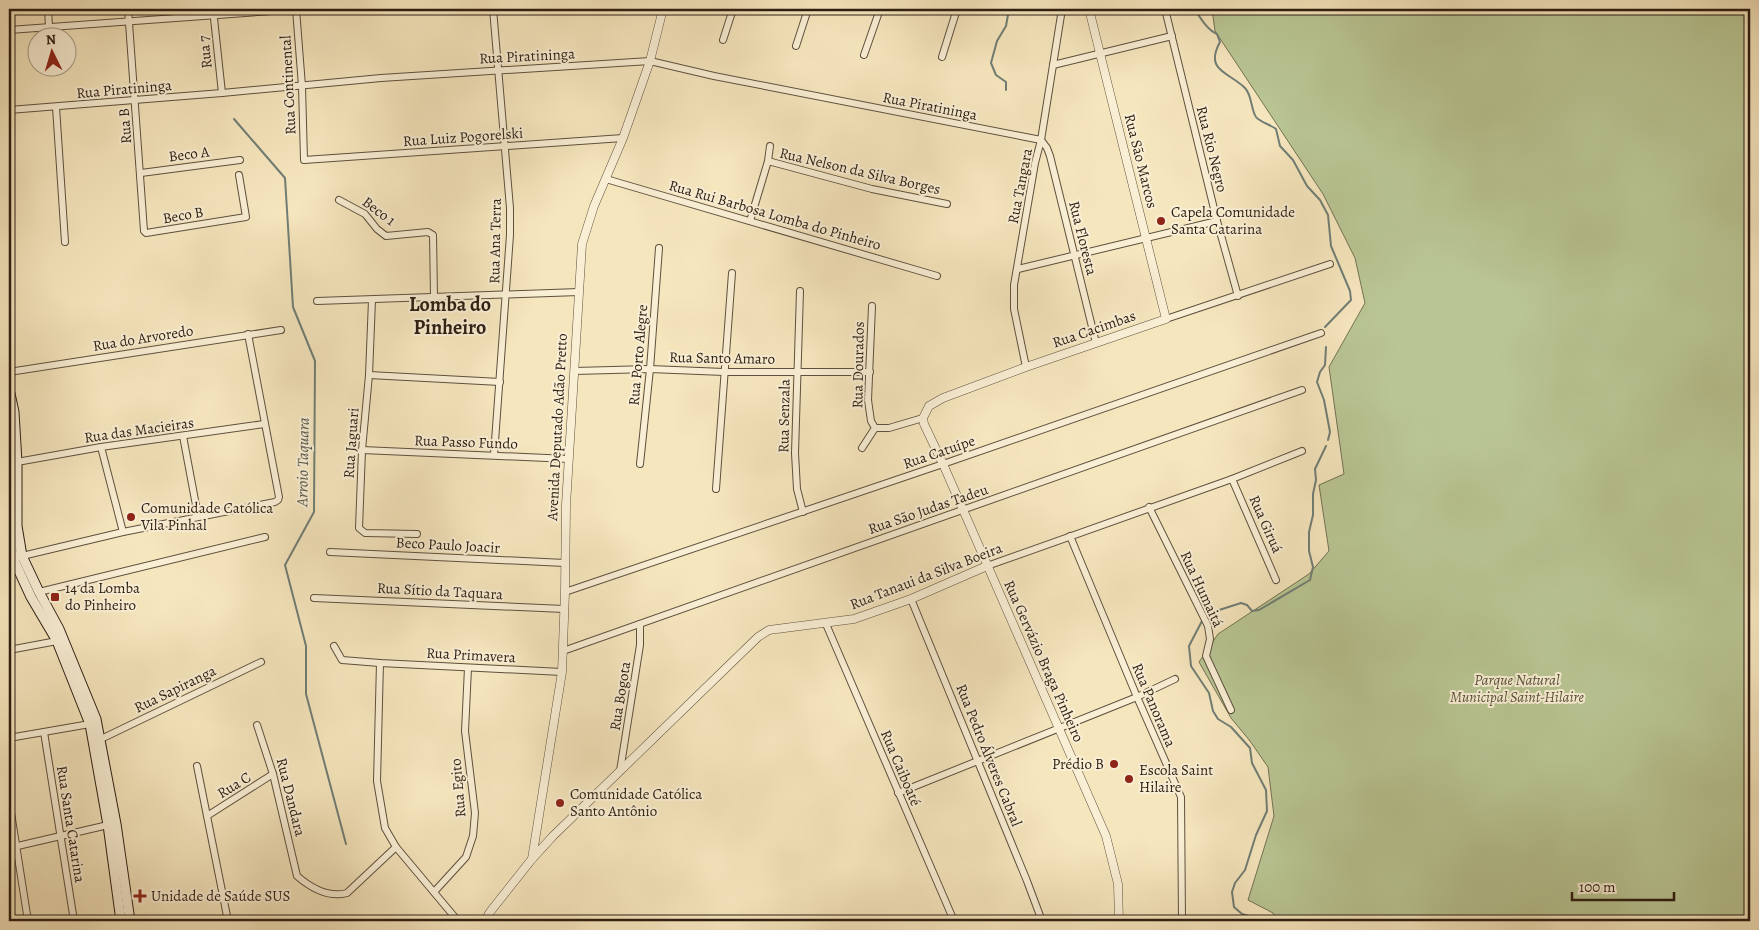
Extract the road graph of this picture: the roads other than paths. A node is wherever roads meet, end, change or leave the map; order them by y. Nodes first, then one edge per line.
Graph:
1 (48, 9) edge
2 (128, 9) edge
3 (298, 9) edge
4 (493, 9) edge
5 (664, 9) edge
6 (733, 9) edge
7 (808, 9) edge
8 (880, 9) edge
9 (957, 9) edge
10 (1062, 9) edge
11 (1089, 9) edge
12 (1165, 9) edge
13 (213, 11) edge
14 (129, 22) junction
15 (49, 27) junction
16 (9, 30) edge
17 (1172, 36) junction
18 (723, 40) dead end
19 (796, 46) dead end
20 (1100, 54) junction
21 (864, 55) dead end
22 (942, 57) dead end
23 (650, 61) junction
24 (1053, 65) junction
25 (499, 70) junction
26 (302, 86) junction
27 (222, 93) junction
28 (135, 100) junction
29 (56, 107) junction
30 (9, 110) edge
31 (623, 138) junction
32 (1041, 140) junction
33 (505, 146) junction
34 (770, 146) dead end
35 (240, 160) dead end
36 (304, 160) joint
37 (768, 162) junction
38 (140, 173) junction
39 (239, 175) dead end
40 (606, 178) junction
41 (338, 200) dead end
42 (947, 204) dead end
43 (144, 212) joint
44 (750, 221) junction
45 (1217, 221) junction
46 (1146, 237) junction
47 (65, 242) dead end
48 (659, 248) dead end
49 (1074, 255) junction
50 (1330, 264) dead end
51 (1018, 269) junction
52 (732, 273) dead end
53 (937, 276) dead end
54 (800, 291) dead end
55 (579, 292) junction
56 (507, 295) junction
57 (434, 296) junction
58 (1238, 296) junction
59 (372, 300) junction
60 (317, 301) dead end
61 (872, 306) dead end
62 (1166, 319) junction
63 (281, 330) dead end
64 (1321, 333) dead end
65 (248, 334) junction
66 (1096, 343) junction
67 (1026, 367) junction
68 (650, 369) junction
69 (574, 371) junction
70 (9, 372) edge
71 (724, 372) junction
72 (797, 372) junction
73 (870, 372) junction
74 (369, 375) junction
75 (500, 382) junction
76 (9, 390) edge
77 (1302, 390) dead end
78 (923, 418) junction
79 (264, 424) junction
80 (875, 428) junction
81 (183, 436) junction
82 (101, 447) junction
83 (862, 448) dead end
84 (362, 450) junction
85 (1302, 451) dead end
86 (9, 452) edge
87 (494, 455) junction
88 (568, 459) junction
89 (17, 462) junction
90 (640, 464) dead end
91 (944, 464) junction
92 (1232, 479) junction
93 (716, 489) dead end
94 (1149, 507) junction
95 (963, 510) junction
96 (803, 512) junction
97 (198, 516) junction
98 (123, 532) junction
99 (417, 534) dead end
100 (1070, 536) junction
101 (265, 538) dead end
102 (330, 552) dead end
103 (18, 557) junction
104 (565, 563) junction
105 (987, 566) junction
106 (1276, 580) dead end
107 (39, 592) junction
108 (565, 592) junction
109 (314, 598) dead end
110 (911, 599) junction
111 (564, 609) junction
112 (640, 624) junction
113 (826, 624) junction
114 (57, 641) junction
115 (334, 646) dead end
116 (9, 650) edge
117 (563, 650) junction
118 (261, 662) dead end
119 (380, 663) junction
120 (468, 668) junction
121 (562, 672) junction
122 (1175, 679) dead end
123 (1137, 697) junction
124 (1231, 710) dead end
125 (90, 724) junction
126 (257, 725) dead end
127 (1058, 728) junction
128 (44, 732) junction
129 (9, 738) edge
130 (101, 739) junction
131 (978, 761) junction
132 (197, 766) dead end
133 (620, 771) junction
134 (273, 774) junction
135 (898, 793) junction
136 (9, 800) edge
137 (207, 816) junction
138 (108, 825) junction
139 (61, 836) junction
140 (396, 847) junction
141 (12, 848) edge
142 (532, 859) junction
143 (434, 892) junction
144 (28, 921) edge
145 (74, 921) edge
146 (121, 921) edge
147 (130, 921) edge
148 (228, 921) edge
149 (458, 921) edge
150 (485, 921) edge
151 (954, 921) edge
152 (1042, 921) edge
153 (1119, 921) edge
154 (1182, 921) edge

1 - 15 street
2 - 14 street, Rua B
3 - 13 street
3 - 26 street, Rua Continental
4 - 25 street, Rua Ana Terra
5 - 23 street, Avenida Deputado Adão Pretto
6 - 18 street
7 - 19 street
8 - 21 street
9 - 22 street
10 - 24 street, Rua Tangara
11 - 20 street, Rua São Marcos
12 - 17 street, Rua Rio Negro
13 - 14 street
13 - 27 street, Rua 7
14 - 15 street
14 - 28 street, Rua B
15 - 16 street
17 - 20 street
17 - 45 street, Rua Rio Negro
20 - 24 street
20 - 46 street, Rua São Marcos
23 - 25 street, Rua Piratininga
23 - 31 street, Avenida Deputado Adão Pretto
23 - 32 street, Rua Piratininga
24 - 32 street, Rua Tangara
25 - 26 street, Rua Piratininga
25 - 33 street, Rua Ana Terra
26 - 27 street, Rua Piratininga
26 - 36 street, Rua Continental
27 - 28 street, Rua Piratininga
28 - 29 street, Rua Piratininga
28 - 38 street, Rua B
29 - 30 street, Rua Piratininga
29 - 47 street
31 - 33 street, Rua Luiz Pogorelski
31 - 40 street, Avenida Deputado Adão Pretto
32 - 49 street, Rua Floresta
32 - 51 street, Rua Tangara
33 - 36 street, Rua Luiz Pogorelski
33 - 56 street, Rua Ana Terra
34 - 37 street
35 - 38 street, Beco A
37 - 42 street, Rua Nelson da Silva Borges
37 - 44 street
38 - 43 street, Rua B
39 - 43 street, Beco B
40 - 44 street, Rua Rui Barbosa Lomba do Pinheiro
40 - 55 street, Avenida Deputado Adão Pretto
41 - 57 street, Beco 1
44 - 53 street, Rua Rui Barbosa Lomba do Pinheiro
45 - 46 street
45 - 58 street, Rua Rio Negro
46 - 49 street
46 - 62 street, Rua São Marcos
48 - 68 street, Rua Porto Alegre
49 - 51 street
49 - 66 street, Rua Floresta
50 - 58 street, Rua Cacimbas
51 - 67 street, Rua Tangara
52 - 71 street
54 - 72 street, Rua Senzala
55 - 56 street
55 - 69 street, Avenida Deputado Adão Pretto
56 - 57 street
56 - 75 street, Rua Ana Terra
57 - 59 street
58 - 62 street, Rua Cacimbas
59 - 60 street
59 - 74 street, Rua Jaguari
61 - 73 street, Rua Dourados
62 - 66 street, Rua Cacimbas
63 - 65 street, Rua do Arvoredo
64 - 91 street, Rua Catuípe
65 - 70 street, Rua do Arvoredo
65 - 79 street
66 - 67 street, Rua Cacimbas
67 - 78 street, Rua Cacimbas
68 - 69 street, Rua Santo Amaro
68 - 71 street, Rua Santo Amaro
68 - 90 street, Rua Porto Alegre
69 - 88 street, Avenida Deputado Adão Pretto
71 - 72 street, Rua Santo Amaro
71 - 93 street
72 - 73 street, Rua Santo Amaro
72 - 96 street, Rua Senzala
73 - 80 street, Rua Dourados
74 - 75 street
74 - 84 street, Rua Jaguari
75 - 87 street, Rua Ana Terra
76 - 89 main road
77 - 95 street, Rua São Judas Tadeu
78 - 80 street
78 - 91 street, Rua Gervázio Braga Pinheiro
79 - 81 street, Rua das Macieiras
79 - 97 street
80 - 83 street, Rua Dourados
81 - 82 street, Rua das Macieiras
81 - 97 street
82 - 89 street, Rua das Macieiras
82 - 98 street
84 - 87 street, Rua Passo Fundo
84 - 99 street, Rua Jaguari
85 - 92 street, Rua Tanaui da Silva Boeira
86 - 103 main road
87 - 88 street, Rua Passo Fundo
88 - 104 street, Avenida Deputado Adão Pretto
89 - 103 main road
91 - 95 street, Rua Gervázio Braga Pinheiro
91 - 96 street, Rua Catuípe
92 - 94 street, Rua Tanaui da Silva Boeira
92 - 106 street, Rua Giruá
94 - 100 street, Rua Tanaui da Silva Boeira
94 - 124 street, Rua Humaitá
95 - 105 street, Rua Gervázio Braga Pinheiro
95 - 112 street, Rua São Judas Tadeu
96 - 108 street, Rua Catuípe
97 - 98 street
98 - 103 street
100 - 105 street, Rua Tanaui da Silva Boeira
100 - 123 street, Rua Panorama
101 - 107 street
102 - 104 street, Beco Paulo Joacir
103 - 107 main road
103 - 114 main road
104 - 108 street, Avenida Deputado Adão Pretto
105 - 110 street, Rua Tanaui da Silva Boeira
105 - 127 street, Rua Gervázio Braga Pinheiro
107 - 130 main road
108 - 111 street, Avenida Deputado Adão Pretto
109 - 111 street, Rua Sítio da Taquara
110 - 113 street, Rua Tanaui da Silva Boeira
110 - 131 street, Rua Pedro Álveres Cabral
111 - 117 street, Avenida Deputado Adão Pretto
112 - 117 street, Rua São Judas Tadeu
112 - 133 street, Rua Bogota
113 - 133 street, Rua Tanaui da Silva Boeira
113 - 135 street, Rua Caiboaté
114 - 116 street
114 - 125 main road
115 - 119 street, Rua Primavera
117 - 121 street, Avenida Deputado Adão Pretto
118 - 130 street, Rua Sapiranga
119 - 120 street, Rua Primavera
119 - 140 street
120 - 121 street, Rua Primavera
120 - 143 street, Rua Egito
121 - 142 street, Avenida Deputado Adão Pretto
122 - 123 street
123 - 127 street
123 - 154 street, Rua Panorama
125 - 128 street
125 - 138 main road
126 - 134 street, Rua Dandara
127 - 131 street
127 - 153 street, Rua Gervázio Braga Pinheiro
128 - 129 street
128 - 139 street, Rua Santa Catarina
130 - 147 main road
131 - 135 street
131 - 152 street, Rua Pedro Álveres Cabral
132 - 137 street
133 - 142 street, Rua Tanaui da Silva Boeira
134 - 137 street, Rua C
134 - 140 street, Rua Dandara
135 - 151 street, Rua Caiboaté
136 - 141 street
137 - 148 street
138 - 139 street
138 - 146 main road
139 - 141 street
139 - 145 street, Rua Santa Catarina
140 - 143 street
141 - 144 street
142 - 150 street, Rua Tanaui da Silva Boeira
143 - 149 street

